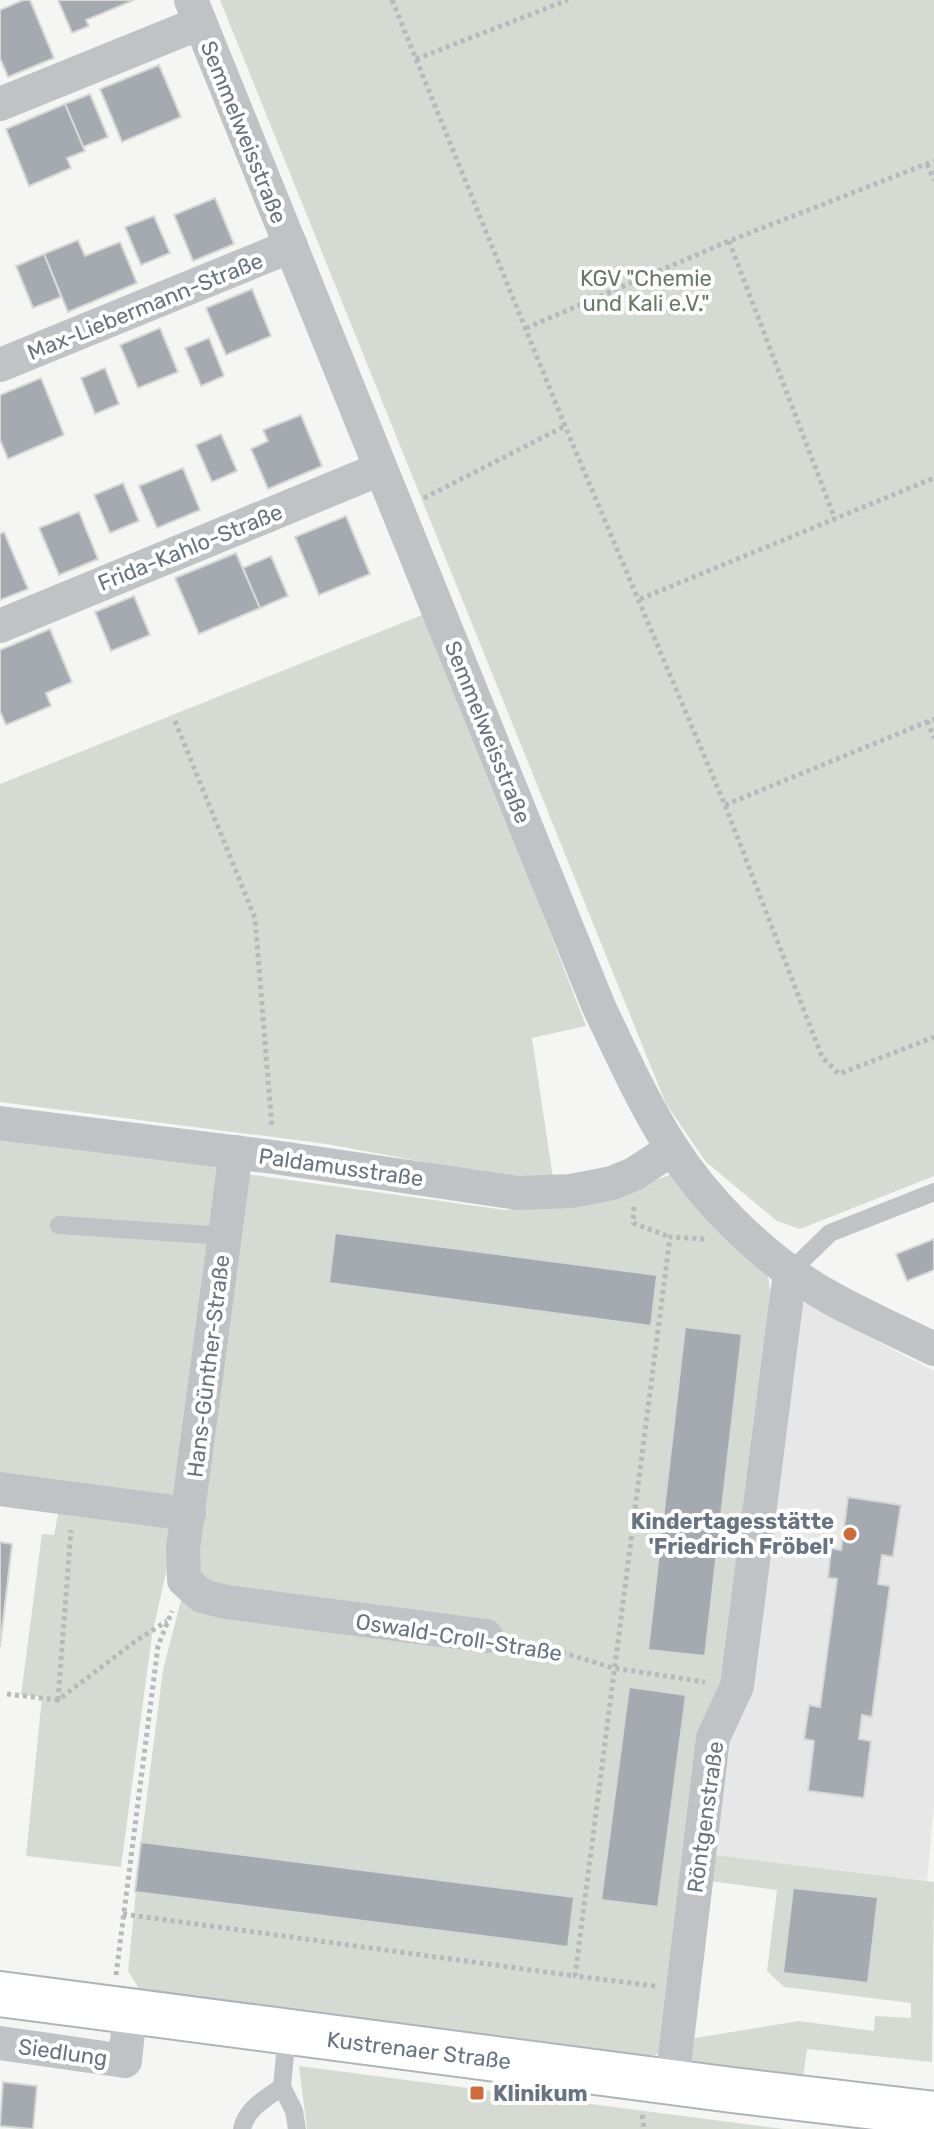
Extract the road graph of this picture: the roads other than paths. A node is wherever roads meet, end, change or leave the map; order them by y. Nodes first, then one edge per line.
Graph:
1 (196, 12) edge
2 (0, 104) edge
3 (291, 246) junction
4 (0, 365) edge
5 (380, 469) junction
6 (0, 626) edge
7 (0, 1123) edge
8 (672, 1149) junction
9 (236, 1152) junction
10 (934, 1192) edge
11 (59, 1225) dead end
12 (225, 1236) junction
13 (790, 1272) junction
14 (934, 1349) edge
15 (0, 1489) edge
16 (189, 1514) junction
17 (184, 1580) joint
18 (486, 1636) road end
19 (0, 1994) edge
20 (121, 2011) junction
21 (287, 2033) junction
22 (0, 2043) edge
23 (672, 2082) junction
24 (282, 2087) junction
25 (934, 2114) edge
26 (242, 2129) edge
27 (297, 2129) edge

1 - 2 street
1 - 3 street, Semmelweisstraße
3 - 4 street, Max-Liebermann-Straße
3 - 5 street, Semmelweisstraße
5 - 6 street, Frida-Kahlo-Straße
5 - 8 street, Semmelweisstraße
7 - 9 street, Paldamusstraße
8 - 9 street, Paldamusstraße
8 - 13 street, Semmelweisstraße
9 - 12 street, Hans-Günther-Straße
10 - 13 lane
11 - 12 lane
12 - 16 street, Hans-Günther-Straße
13 - 14 street, Semmelweisstraße
13 - 23 street, Röntgenstraße
15 - 16 street
16 - 17 street, Hans-Günther-Straße
17 - 18 street, Oswald-Croll-Straße
19 - 20 street, Kustrenaer Straße
20 - 21 street, Kustrenaer Straße
20 - 22 street, Siedlung
21 - 23 street, Kustrenaer Straße
21 - 24 lane
23 - 25 street, Kustrenaer Straße
24 - 26 lane
24 - 27 lane

